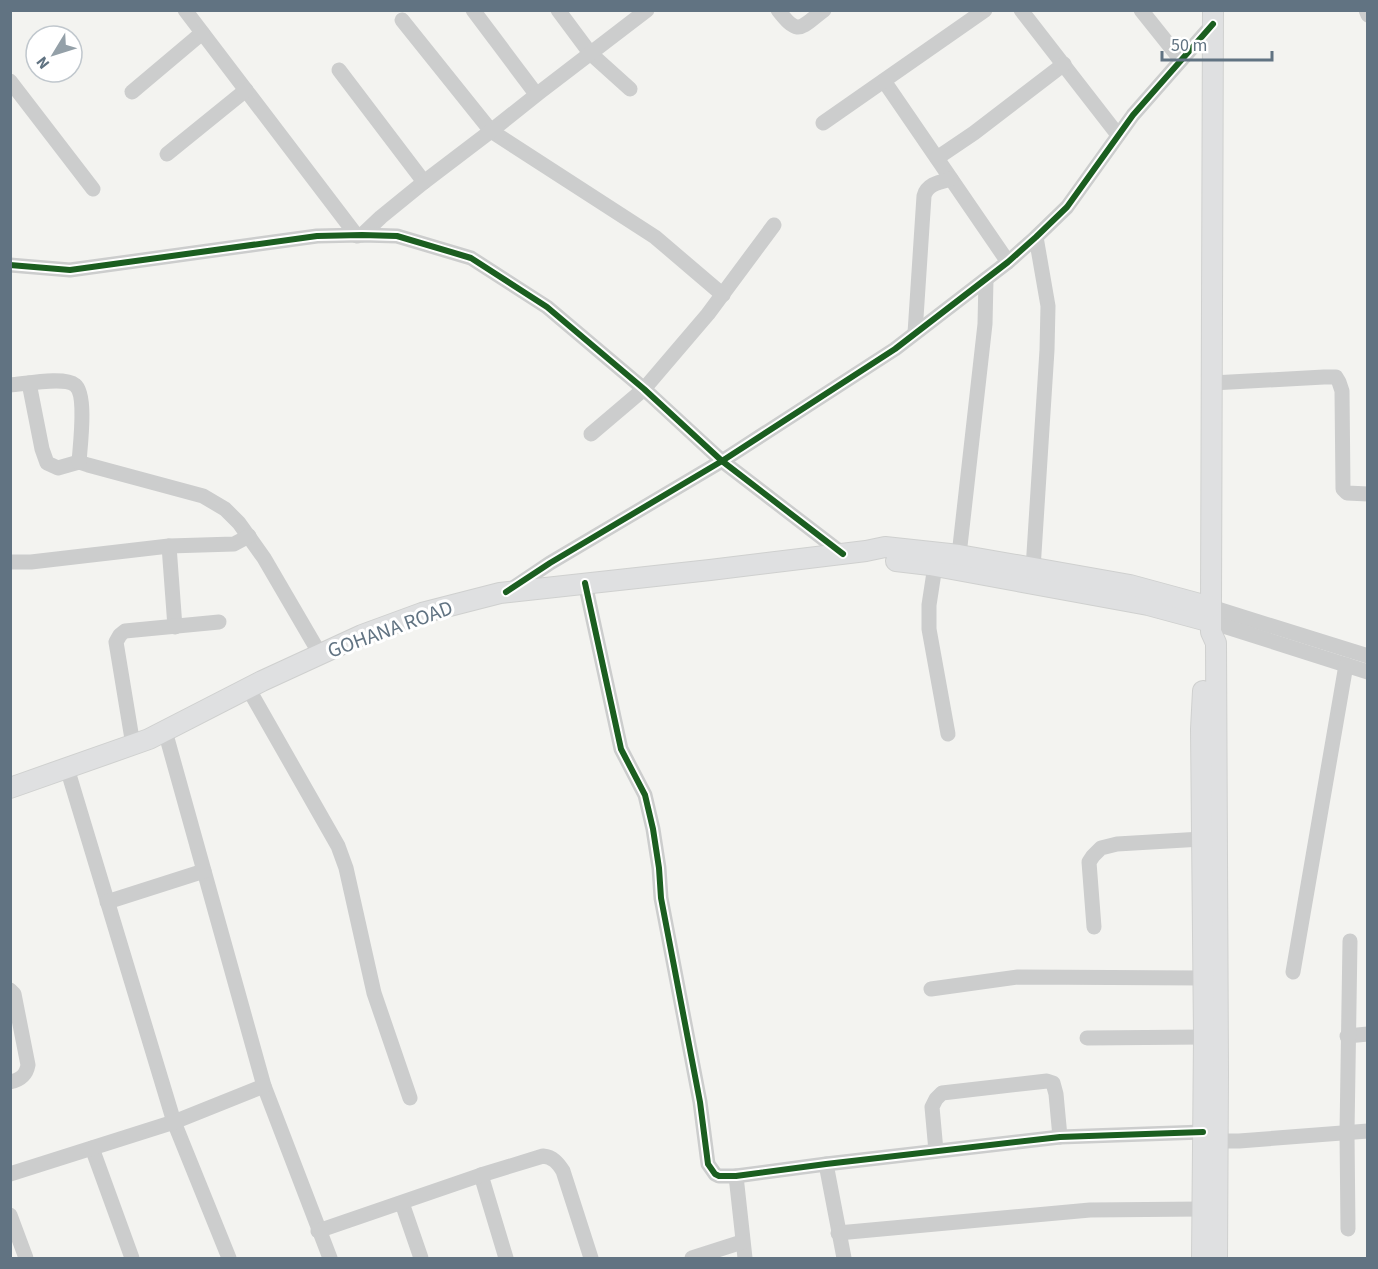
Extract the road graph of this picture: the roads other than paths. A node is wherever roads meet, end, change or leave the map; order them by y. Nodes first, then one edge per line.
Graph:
1 (185, 10) edge
2 (473, 10) edge
3 (558, 10) edge
4 (778, 10) edge
5 (824, 10) edge
6 (985, 10) edge
7 (1021, 10) edge
8 (1141, 10) edge
9 (1366, 10) edge
10 (644, 11) edge
11 (1368, 15) edge
12 (1213, 17) edge
13 (402, 20) dead end
14 (202, 33) junction
15 (590, 53) junction
16 (1181, 60) junction
17 (1064, 64) junction
18 (339, 70) dead end
19 (10, 81) edge
20 (884, 81) junction
21 (630, 88) dead end
22 (246, 90) junction
23 (132, 92) dead end
24 (536, 94) junction
25 (823, 123) dead end
26 (491, 131) junction
27 (1118, 135) junction
28 (167, 153) dead end
29 (937, 158) junction
30 (951, 178) junction
31 (424, 182) junction
32 (93, 189) dead end
33 (774, 225) dead end
34 (360, 236) junction
35 (1036, 237) junction
36 (1008, 262) junction
37 (10, 265) edge
38 (986, 279) junction
39 (723, 295) junction
40 (915, 333) junction
41 (29, 383) junction
42 (1212, 383) junction
43 (10, 385) edge
44 (644, 389) junction
45 (591, 434) dead end
46 (722, 461) junction
47 (79, 462) junction
48 (1368, 494) edge
49 (249, 536) junction
50 (169, 546) junction
51 (866, 551) junction
52 (843, 554) junction
53 (959, 555) junction
54 (10, 562) edge
55 (935, 566) junction
56 (1033, 569) junction
57 (585, 583) junction
58 (506, 592) junction
59 (1211, 620) junction
60 (219, 622) dead end
61 (175, 627) junction
62 (320, 654) junction
63 (1368, 656) edge
64 (1346, 665) junction
65 (1368, 672) edge
66 (248, 688) junction
67 (165, 730) junction
68 (948, 735) dead end
69 (133, 745) junction
70 (67, 768) junction
71 (10, 788) edge
72 (1202, 839) junction
73 (204, 871) junction
74 (107, 902) junction
75 (1094, 927) dead end
76 (1350, 941) dead end
77 (1293, 972) dead end
78 (1203, 978) junction
79 (931, 989) dead end
80 (10, 990) edge
81 (1368, 1034) edge
82 (1347, 1036) junction
83 (1204, 1037) junction
84 (1087, 1038) dead end
85 (10, 1082) edge
86 (264, 1086) junction
87 (410, 1098) dead end
88 (174, 1122) junction
89 (1368, 1131) edge
90 (1347, 1133) junction
91 (1210, 1136) junction
92 (1060, 1137) junction
93 (92, 1149) junction
94 (936, 1151) junction
95 (826, 1164) junction
96 (10, 1174) edge
97 (481, 1175) junction
98 (736, 1176) junction
99 (402, 1203) junction
100 (1202, 1209) junction
101 (10, 1215) edge
102 (1348, 1229) dead end
103 (318, 1231) junction
104 (838, 1233) junction
105 (742, 1242) junction
106 (15, 1243) edge
107 (26, 1258) edge
108 (132, 1258) edge
109 (229, 1258) edge
110 (330, 1258) edge
111 (421, 1258) edge
112 (506, 1258) edge
113 (591, 1258) edge
114 (692, 1258) edge
115 (745, 1258) edge
116 (844, 1258) edge
117 (1202, 1258) edge
118 (1216, 1258) edge

1 - 14 street
2 - 24 street
3 - 15 street
4 - 5 street
6 - 20 street
7 - 17 street
8 - 16 street
9 - 11 street
10 - 15 street
12 - 16 street
12 - 42 main road
13 - 26 street
14 - 22 street
14 - 23 street
15 - 21 street
15 - 24 street
16 - 27 street
17 - 27 street
17 - 29 street
18 - 31 street
19 - 32 street
20 - 25 street
20 - 29 street
22 - 28 street
22 - 34 street
24 - 26 street
26 - 31 street
26 - 39 street
27 - 35 street
29 - 30 street
30 - 36 street
30 - 40 street
31 - 34 street
33 - 39 street
34 - 37 street
34 - 44 street
35 - 36 street
35 - 56 street
36 - 38 street
38 - 40 street
38 - 53 street
39 - 44 street
40 - 46 street
41 - 43 street
41 - 47 street
41 - 47 street
42 - 48 street
42 - 59 main road
44 - 45 street
44 - 46 street
46 - 52 street
46 - 58 street
47 - 49 street
49 - 50 street
49 - 62 street
50 - 54 street
50 - 61 street
51 - 52 main road, GOHANA ROAD
51 - 53 main road, GOHANA ROAD
51 - 55 main road
52 - 57 main road, GOHANA ROAD
53 - 56 main road, GOHANA ROAD
55 - 59 main road
55 - 68 street
56 - 59 main road, GOHANA ROAD
57 - 58 main road, GOHANA ROAD
57 - 98 street
58 - 62 main road, GOHANA ROAD
59 - 63 street
59 - 64 street
59 - 72 main road
59 - 91 main road
60 - 61 street
61 - 69 street
62 - 66 main road, GOHANA ROAD
64 - 65 street
64 - 77 street
66 - 67 main road, GOHANA ROAD
66 - 87 street
67 - 69 main road, GOHANA ROAD
67 - 73 street
69 - 70 main road, GOHANA ROAD
70 - 71 main road, GOHANA ROAD
70 - 74 street
72 - 75 street
72 - 78 main road
73 - 74 street
73 - 86 street
74 - 88 street
76 - 82 street
78 - 79 street
78 - 83 main road
80 - 85 street
81 - 82 street
82 - 90 street
83 - 84 street
83 - 91 main road
86 - 88 street
86 - 103 street
88 - 93 street
88 - 109 street
89 - 90 street
90 - 91 street
90 - 102 street
91 - 92 street
91 - 100 main road
91 - 118 main road
92 - 94 street
92 - 94 street
93 - 96 street
93 - 108 street
94 - 95 street
95 - 98 street
95 - 104 street
97 - 99 street
97 - 112 street
97 - 113 street
98 - 105 street
99 - 103 street
99 - 111 street
100 - 104 street
100 - 117 main road
101 - 106 street
103 - 110 street
104 - 116 street
105 - 114 street
105 - 115 street
106 - 107 street

